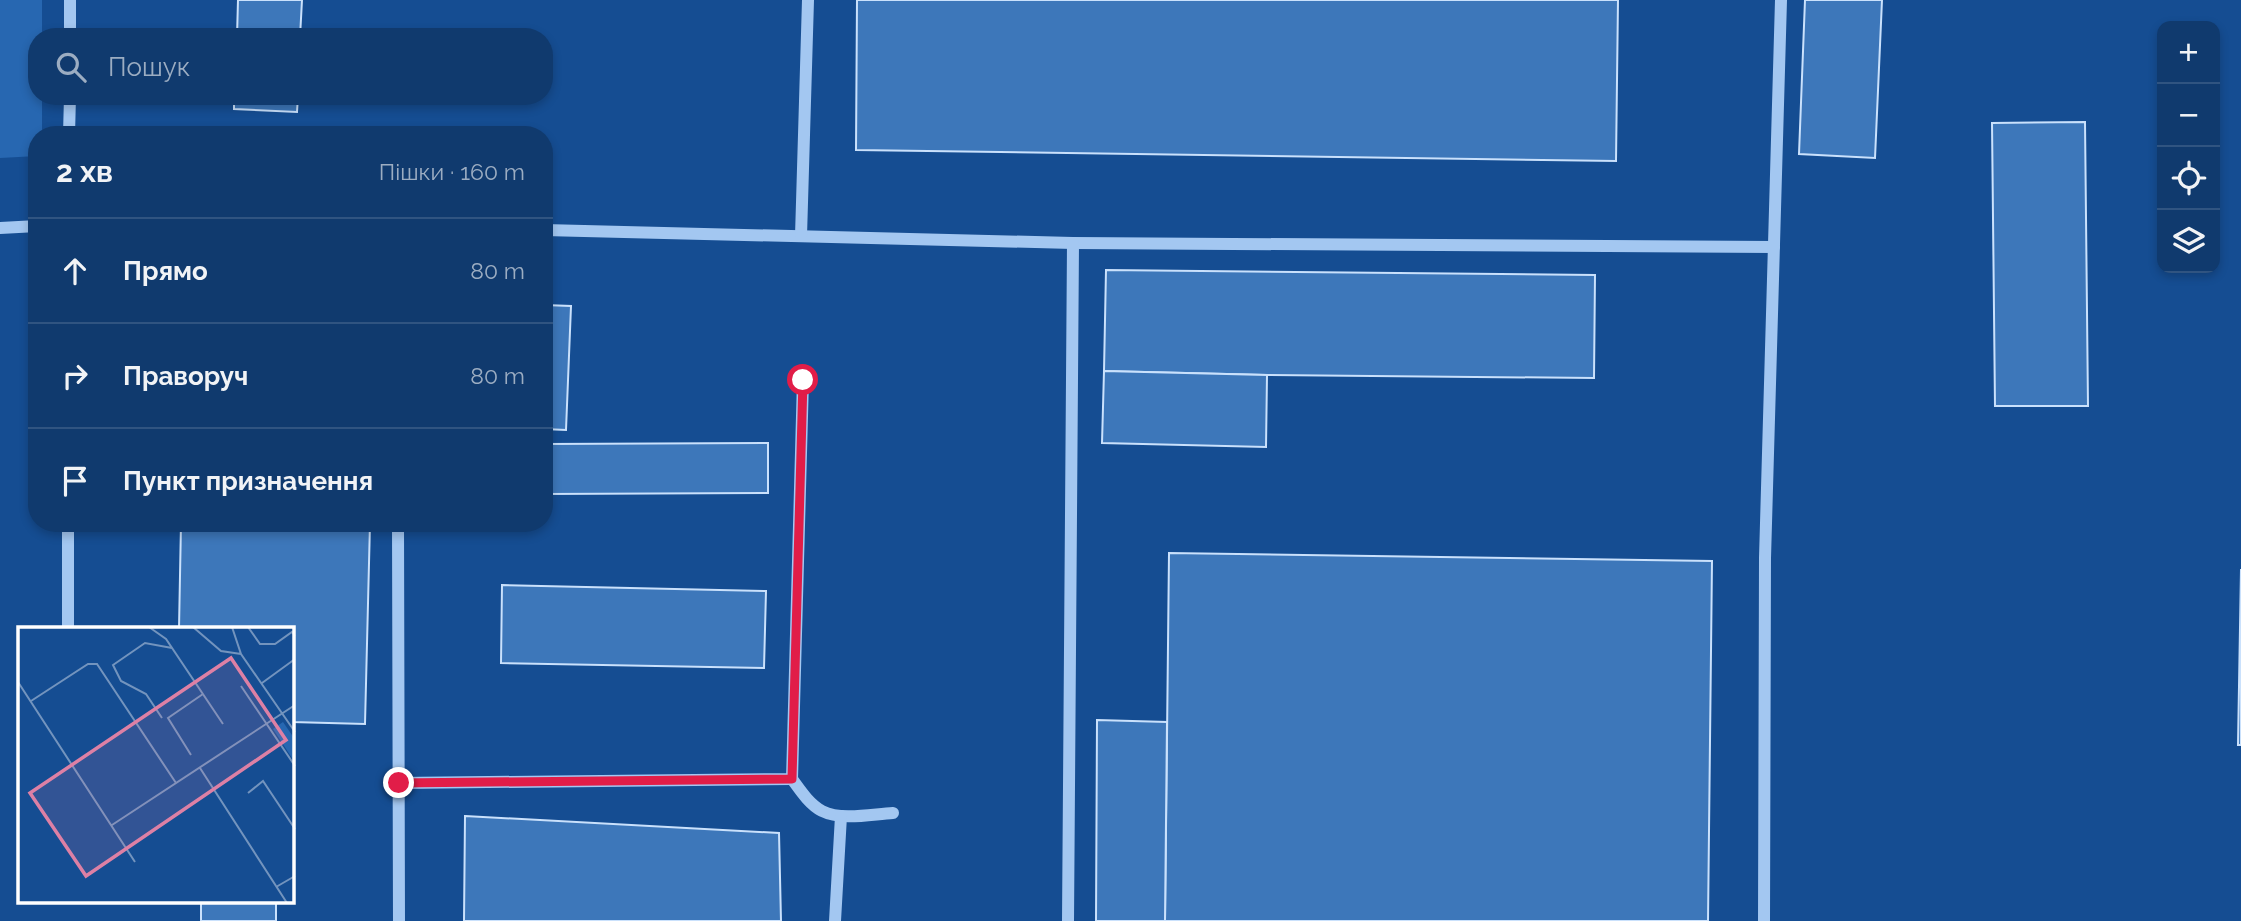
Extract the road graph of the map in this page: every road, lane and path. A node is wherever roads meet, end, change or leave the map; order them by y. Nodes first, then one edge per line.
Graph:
1 (70, 0) edge
2 (808, 0) edge
3 (1781, 0) edge
4 (70, 28) edge
5 (70, 105) edge
6 (69, 126) edge
7 (28, 226) edge
8 (0, 228) edge
9 (553, 230) edge
10 (802, 236) junction
11 (1073, 243) junction
12 (1774, 247) junction
13 (803, 380) dead end
14 (68, 532) edge
15 (398, 532) edge
16 (68, 627) edge
17 (792, 779) junction
18 (399, 783) junction
19 (894, 813) dead end
20 (841, 816) junction
21 (399, 921) edge
22 (835, 921) edge
23 (1068, 921) edge
24 (1764, 921) edge

1 - 4 street
2 - 10 street
3 - 12 street
5 - 6 street
7 - 8 street
9 - 10 street
10 - 11 street
11 - 12 street
11 - 23 street
12 - 24 street
13 - 17 street
14 - 16 street
15 - 18 street
17 - 18 street
17 - 20 street
18 - 21 street
19 - 20 street
20 - 22 street

